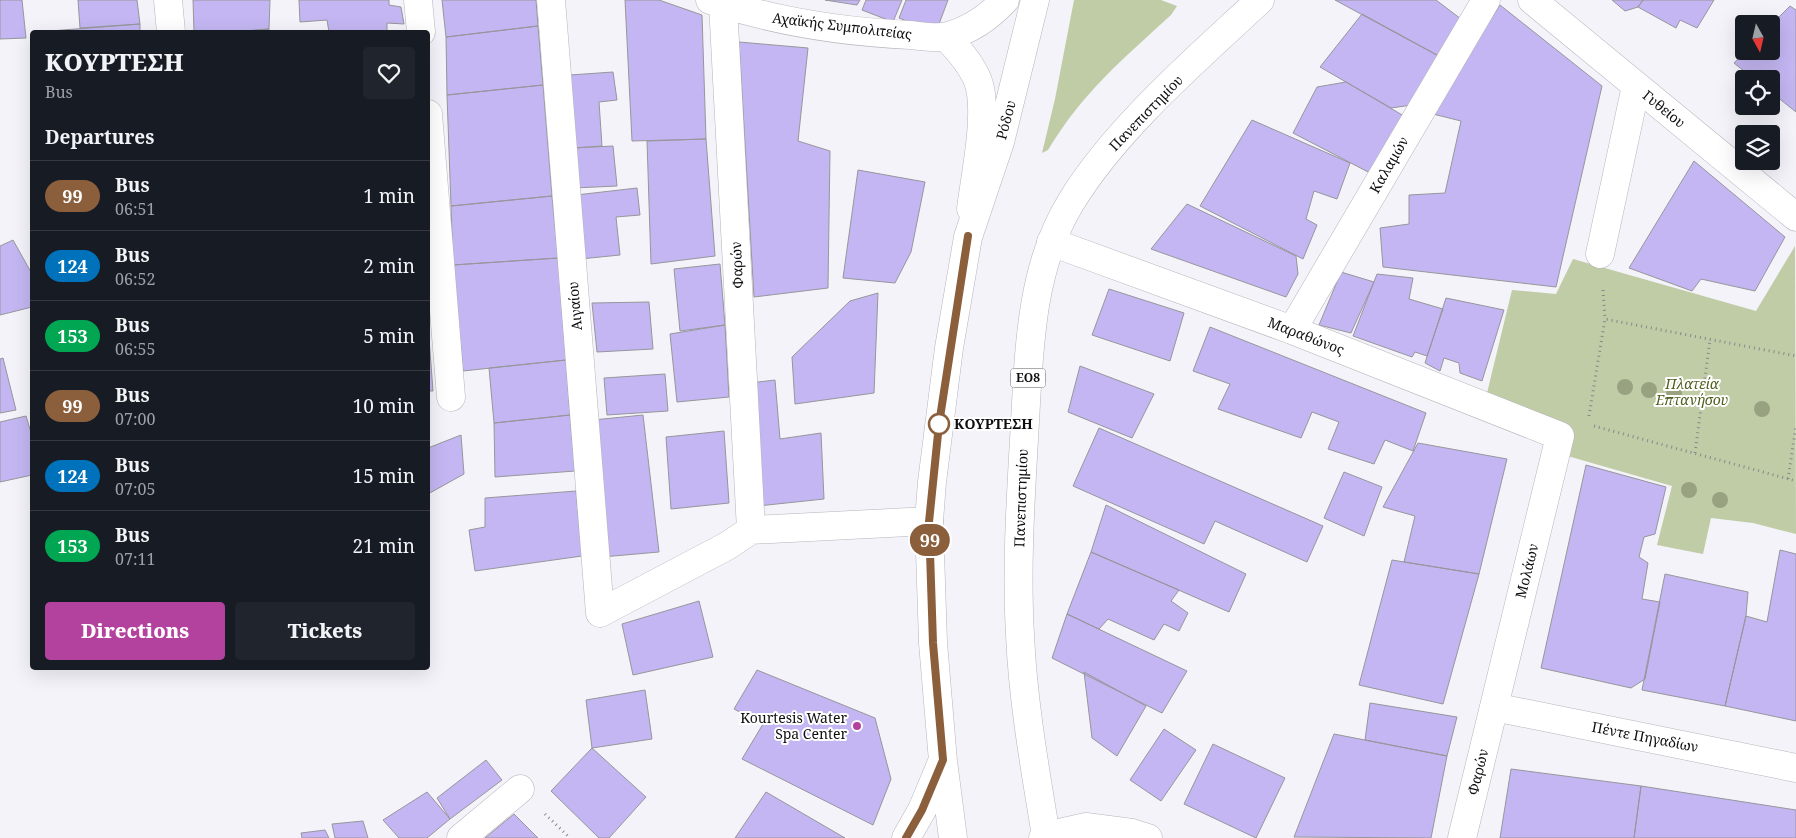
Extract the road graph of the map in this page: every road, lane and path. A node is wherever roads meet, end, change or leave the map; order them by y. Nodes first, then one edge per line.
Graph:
1 (168, 0) edge
2 (418, 0) edge
3 (551, 0) edge
4 (1005, 0) edge
5 (1035, 0) edge
6 (1260, 0) edge
7 (1486, 0) edge
8 (1532, 0) edge
9 (720, 1) edge
10 (171, 30) edge
11 (421, 30) edge
12 (946, 37) junction
13 (1636, 86) junction
14 (430, 139) edge
15 (1796, 217) edge
16 (968, 236) junction
17 (1051, 242) junction
18 (1600, 254) dead end
19 (1292, 330) junction
20 (1710, 340) junction
21 (1796, 356) edge
22 (451, 398) dead end
23 (1796, 426) edge
24 (1560, 436) joint
25 (1695, 453) junction
26 (1788, 478) junction
27 (1796, 481) edge
28 (929, 522) junction
29 (751, 530) junction
30 (1494, 707) junction
31 (943, 760) junction
32 (1796, 768) edge
33 (520, 789) dead end
34 (461, 838) edge
35 (906, 838) edge
36 (953, 838) edge
37 (1045, 838) edge
38 (1148, 838) edge
39 (1462, 838) edge

1 - 10 street
2 - 11 street
3 - 29 street, Αιγαίου
4 - 12 street
5 - 16 street, Ρόδου
6 - 17 street, Πανεπιστημίου / ΕΟ8
7 - 19 street, Καλαμών
8 - 13 street, Γυθείου
9 - 12 street, Αχαϊκής Συμπολιτείας
9 - 29 street, Φαρών
12 - 16 street
13 - 15 street, Γυθείου
13 - 18 street
14 - 22 street
16 - 28 street
17 - 19 street, Μαραθώνος
17 - 37 street, Πανεπιστημίου / ΕΟ8
19 - 24 street, Μαραθώνος
20 - 21 path
20 - 25 path
20 - 25 path
23 - 26 path
24 - 30 street, Μολάων
25 - 26 path
26 - 27 path
28 - 29 street
28 - 31 street
30 - 32 street, Πέντε Πηγαδίων
30 - 39 street, Φαρών
31 - 35 street
31 - 36 street
33 - 34 street
37 - 38 street

